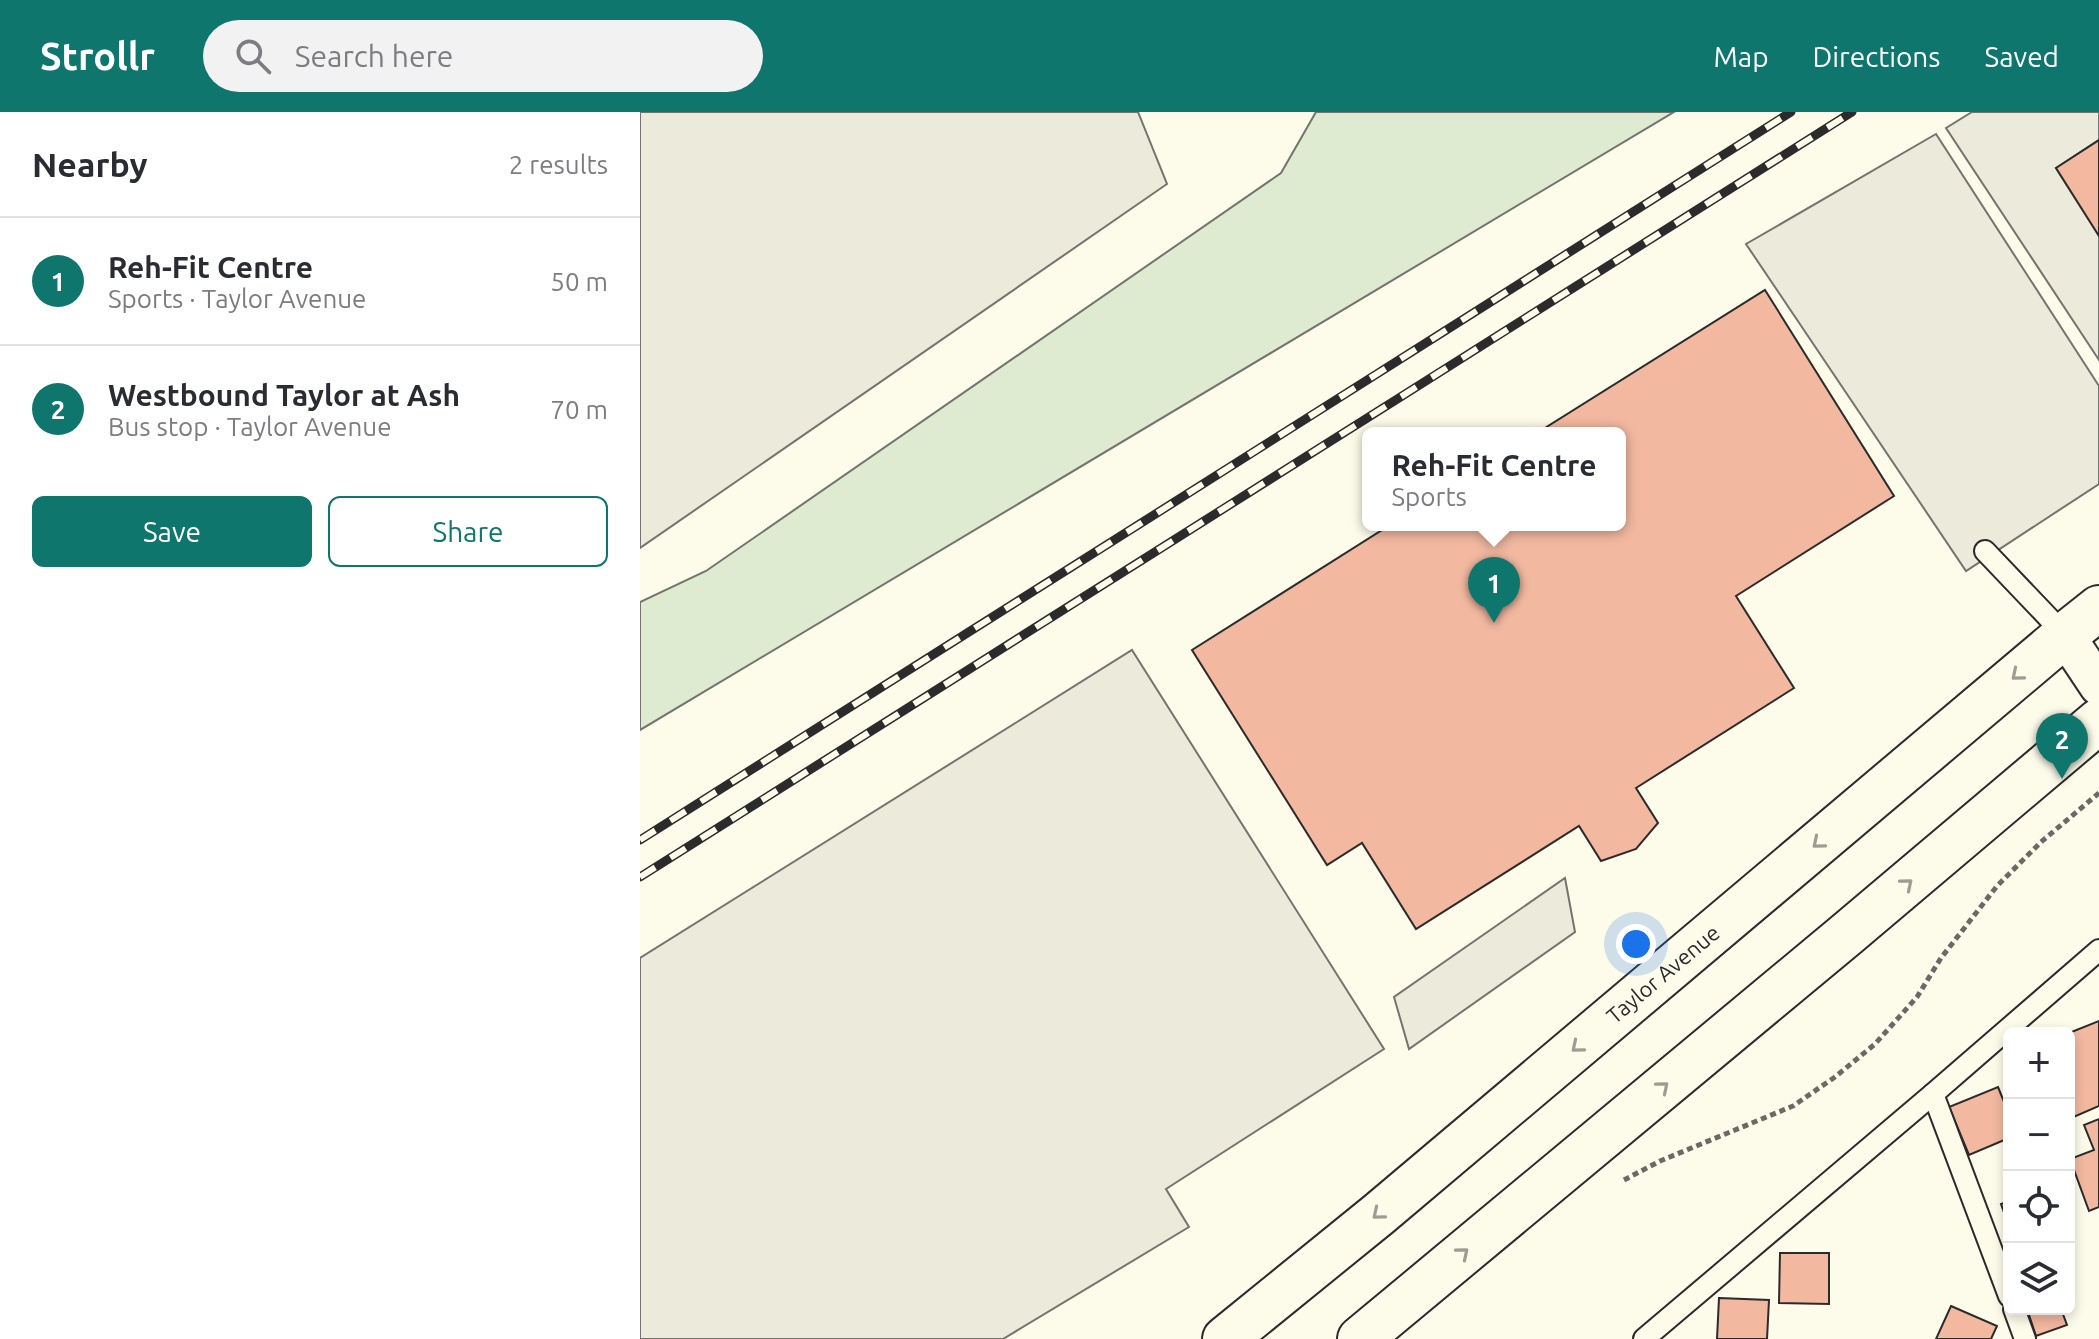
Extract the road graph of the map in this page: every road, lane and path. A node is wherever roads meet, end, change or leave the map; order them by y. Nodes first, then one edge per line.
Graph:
1 (1985, 551) dead end
2 (2099, 608) edge
3 (2065, 635) junction
4 (2099, 686) edge
5 (2099, 721) edge
6 (2099, 793) edge
7 (2099, 950) edge
8 (1933, 1094) junction
9 (1620, 1182) dead end
10 (2003, 1280) edge
11 (2016, 1315) edge
12 (1225, 1339) edge
13 (1360, 1339) edge
14 (1644, 1339) edge
15 (2025, 1339) edge

1 - 3 lane
2 - 3 main road, Taylor Avenue
3 - 4 street
3 -> 12 main road, Taylor Avenue
13 -> 5 main road
6 - 9 path
7 - 8 lane
8 - 10 lane
8 - 14 lane
11 - 15 lane

